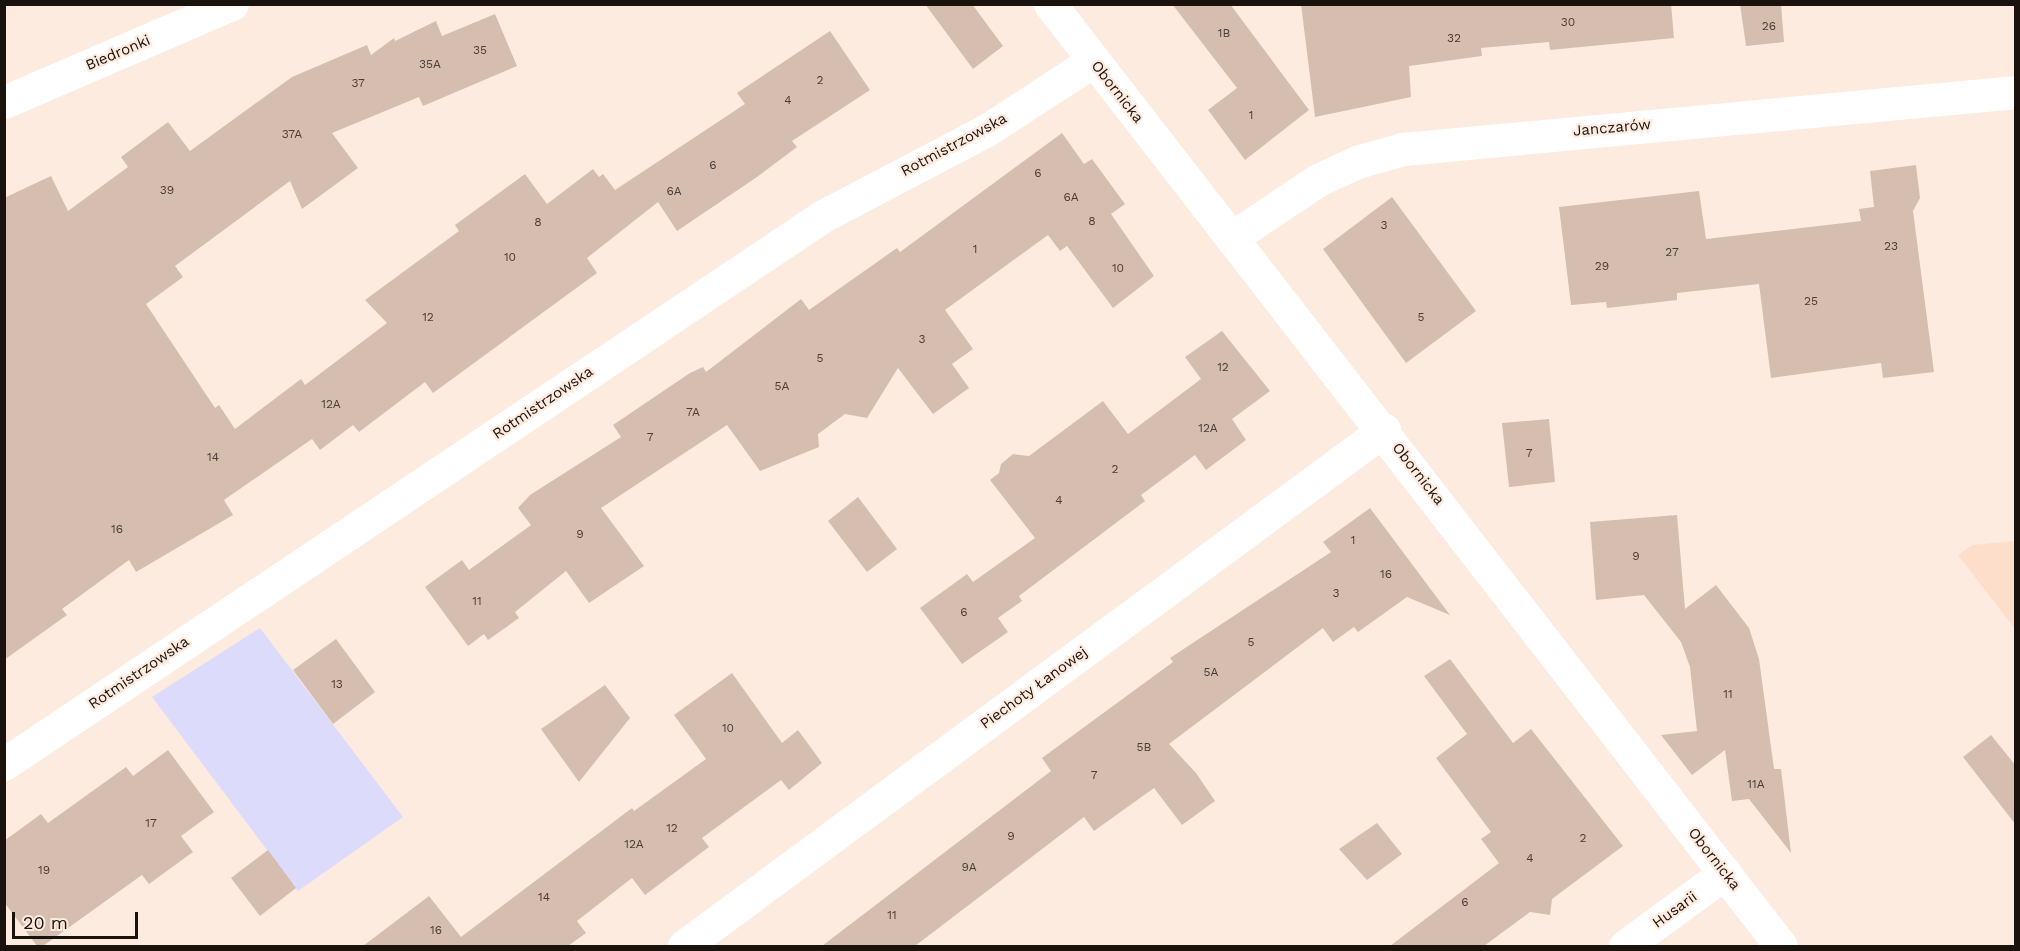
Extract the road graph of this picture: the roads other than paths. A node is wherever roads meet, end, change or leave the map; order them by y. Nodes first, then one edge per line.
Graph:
1 (232, 4) edge
2 (1050, 4) edge
3 (1093, 61) junction
4 (2016, 92) edge
5 (4, 102) edge
6 (1231, 238) junction
7 (1384, 430) junction
8 (4, 764) edge
9 (1725, 873) junction
10 (684, 946) edge
11 (1625, 946) edge
12 (1781, 946) edge

1 - 5 street, Biedronki
2 - 3 street, Obornicka
3 - 6 street, Obornicka
3 - 8 street, Rotmistrzowska
4 - 6 street, Janczarów
6 - 7 street, Obornicka
7 - 9 street, Obornicka
7 - 10 street, Piechoty Łanowej
9 - 11 street, Husarii
9 - 12 street, Obornicka

